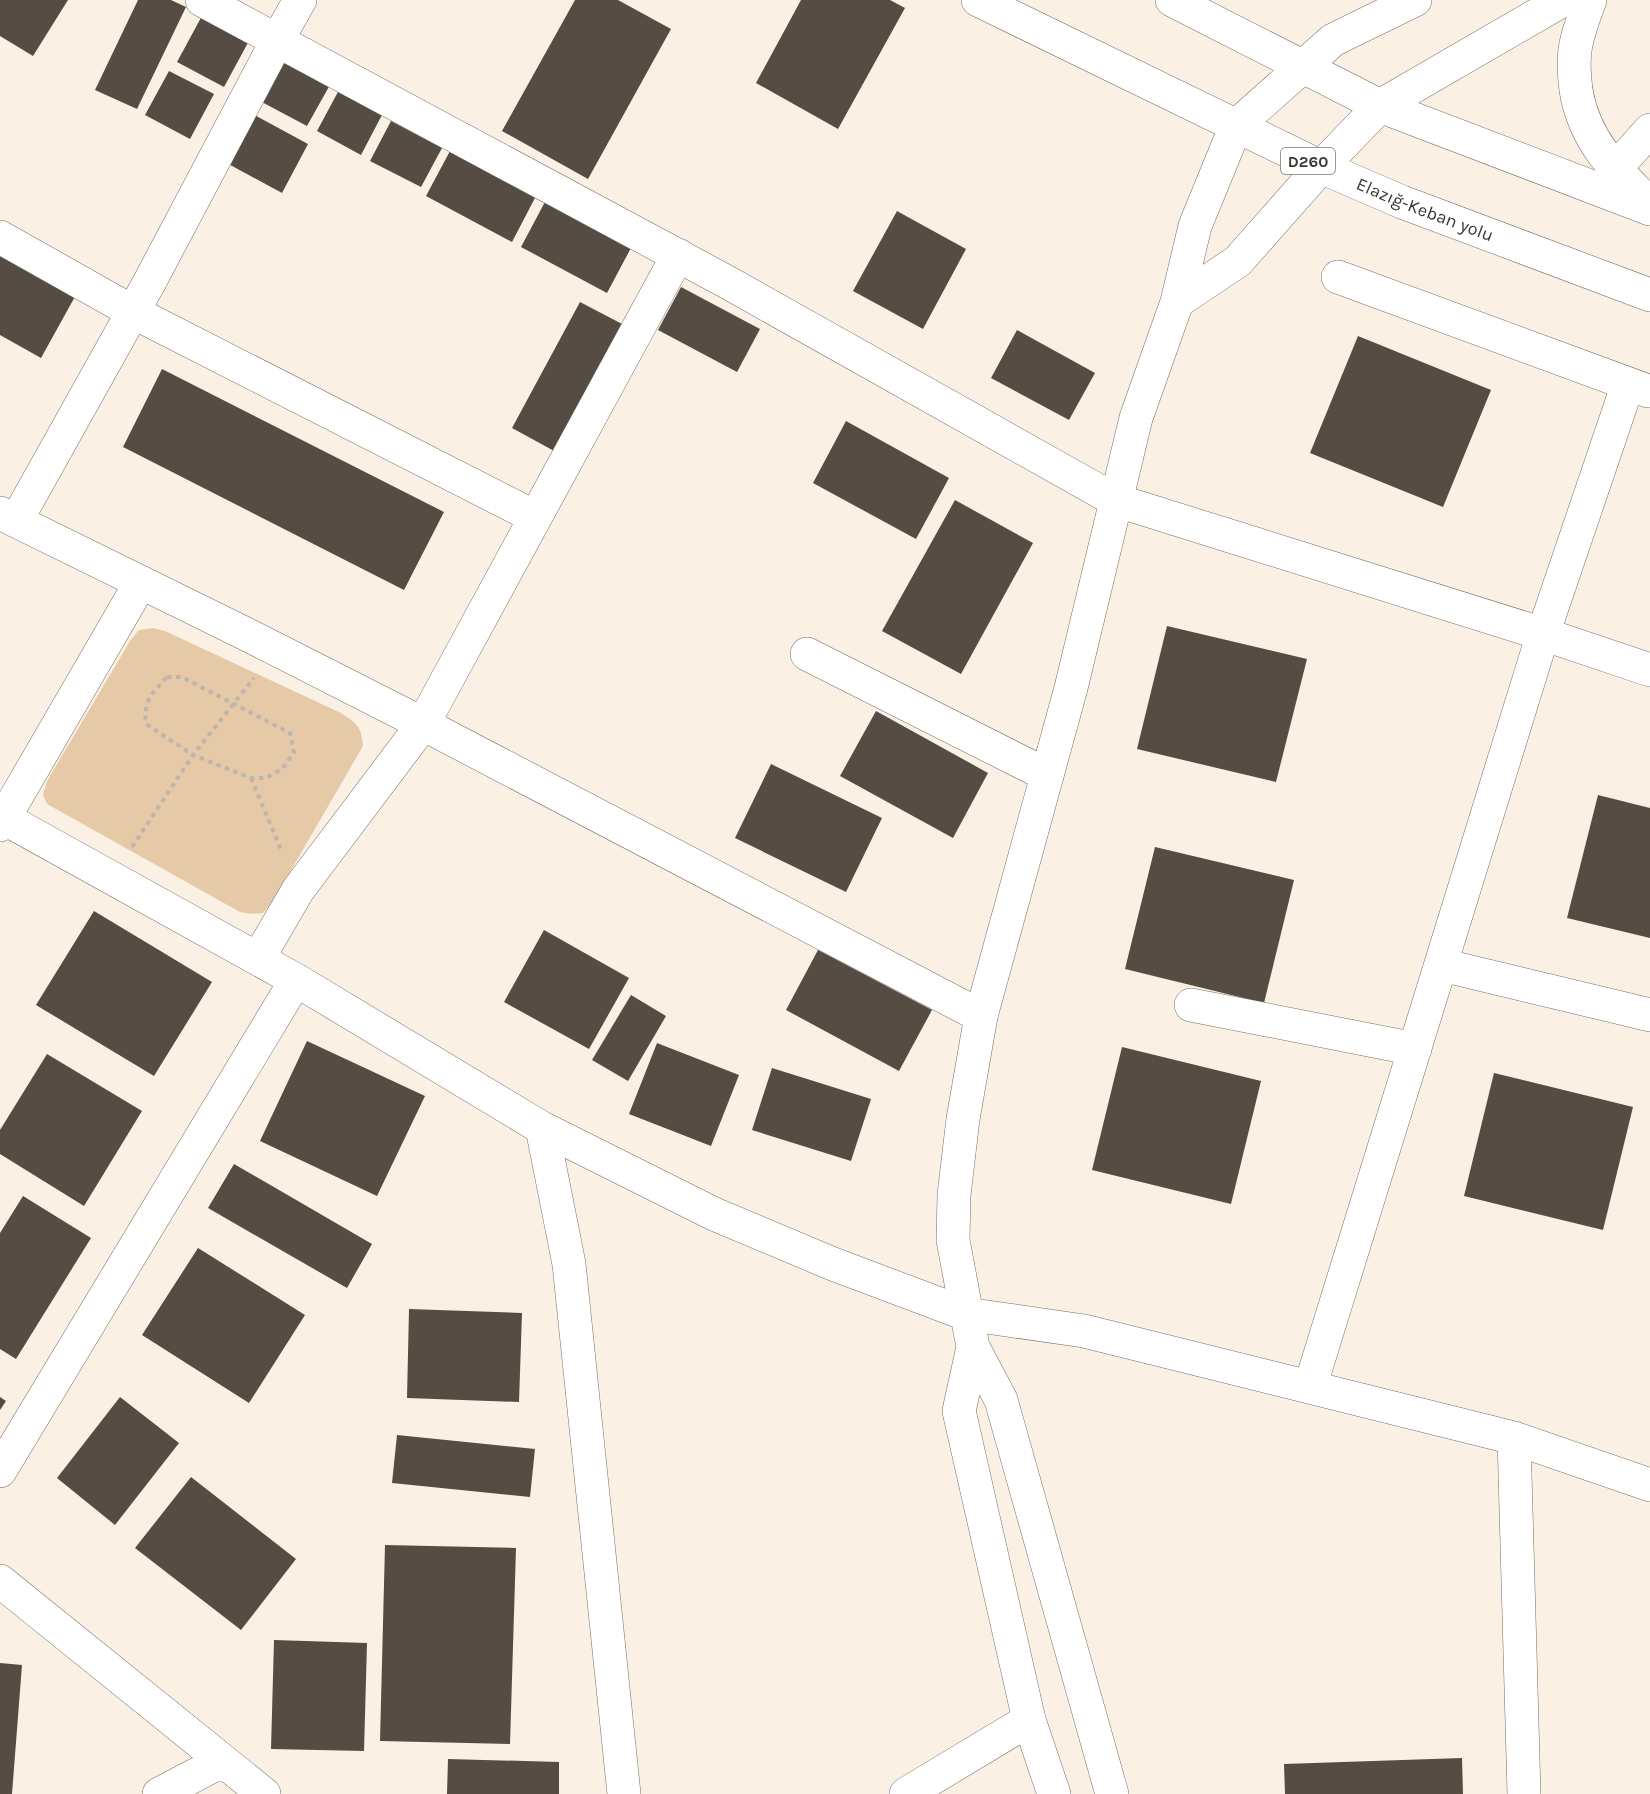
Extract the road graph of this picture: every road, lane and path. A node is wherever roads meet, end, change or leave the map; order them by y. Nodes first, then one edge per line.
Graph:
1 (202, 0) edge
2 (300, 0) edge
3 (978, 0) edge
4 (1172, 0) edge
5 (1415, 0) edge
6 (1563, 0) edge
7 (1590, 0) edge
8 (278, 39) junction
9 (1303, 66) junction
10 (1380, 106) junction
11 (1236, 126) junction
12 (1650, 130) edge
13 (1321, 168) junction
14 (1615, 169) junction
15 (1650, 207) edge
16 (0, 237) edge
17 (678, 255) junction
18 (1338, 277) dead end
19 (1650, 295) edge
20 (1177, 302) junction
21 (133, 312) junction
22 (1639, 388) edge
23 (1115, 500) junction
24 (8, 517) edge
25 (535, 517) junction
26 (141, 582) junction
27 (1543, 634) junction
28 (277, 650) junction
29 (807, 654) dead end
30 (1650, 670) edge
31 (234, 703) junction
32 (423, 724) junction
33 (193, 754) junction
34 (1047, 775) junction
35 (251, 778) junction
36 (1, 820) edge
37 (111, 878) junction
38 (298, 890) junction
39 (258, 959) junction
40 (1442, 965) junction
41 (296, 980) junction
42 (1191, 1005) dead end
43 (1650, 1015) edge
44 (981, 1016) junction
45 (1415, 1049) junction
46 (542, 1128) junction
47 (966, 1314) junction
48 (973, 1347) junction
49 (1310, 1387) junction
50 (1514, 1438) junction
51 (0, 1471) edge
52 (1650, 1485) edge
53 (0, 1581) edge
54 (1029, 1720) junction
55 (222, 1761) junction
56 (159, 1794) edge
57 (264, 1794) edge
58 (624, 1794) edge
59 (906, 1794) edge
60 (1054, 1794) edge
61 (1112, 1794) edge
62 (1524, 1794) edge

1 - 8 main road
2 - 8 main road
3 - 11 main road, Elazığ-Keban yolu / D260
4 - 9 main road
5 - 9 main road
6 - 10 main road
7 - 14 main road
8 - 17 main road
8 - 21 main road
9 - 10 main road
9 - 11 main road
10 - 13 main road
10 - 15 main road
11 - 13 main road, Elazığ-Keban yolu / D260
11 - 20 main road
12 - 14 main road
13 - 19 main road, Elazığ-Keban yolu / D260
13 - 20 main road
14 - 15 main road
16 - 21 main road
17 - 23 main road
17 - 25 main road
18 - 22 main road
20 - 23 main road
21 - 24 main road
21 - 25 main road
22 - 27 main road
23 - 27 main road
23 - 34 main road
24 - 26 main road
25 - 32 main road
26 - 28 main road
26 - 36 main road
27 - 30 main road
27 - 40 main road
28 - 31 path
28 - 32 main road
29 - 34 main road
31 - 33 path
31 - 33 path
31 - 35 path
32 - 38 main road
32 - 44 main road
33 - 35 path
33 - 37 path
34 - 44 main road
35 - 38 path
36 - 37 main road
37 - 39 main road
38 - 39 main road
39 - 41 main road
40 - 43 main road
40 - 45 main road
41 - 46 main road
41 - 51 main road
42 - 45 main road
44 - 47 main road
45 - 49 main road
46 - 47 main road
46 - 58 main road
47 - 48 main road
47 - 49 main road
48 - 54 main road
48 - 61 main road
49 - 50 main road
50 - 52 main road
50 - 62 main road
53 - 55 main road
54 - 59 main road
54 - 60 main road
55 - 56 main road
55 - 57 main road

